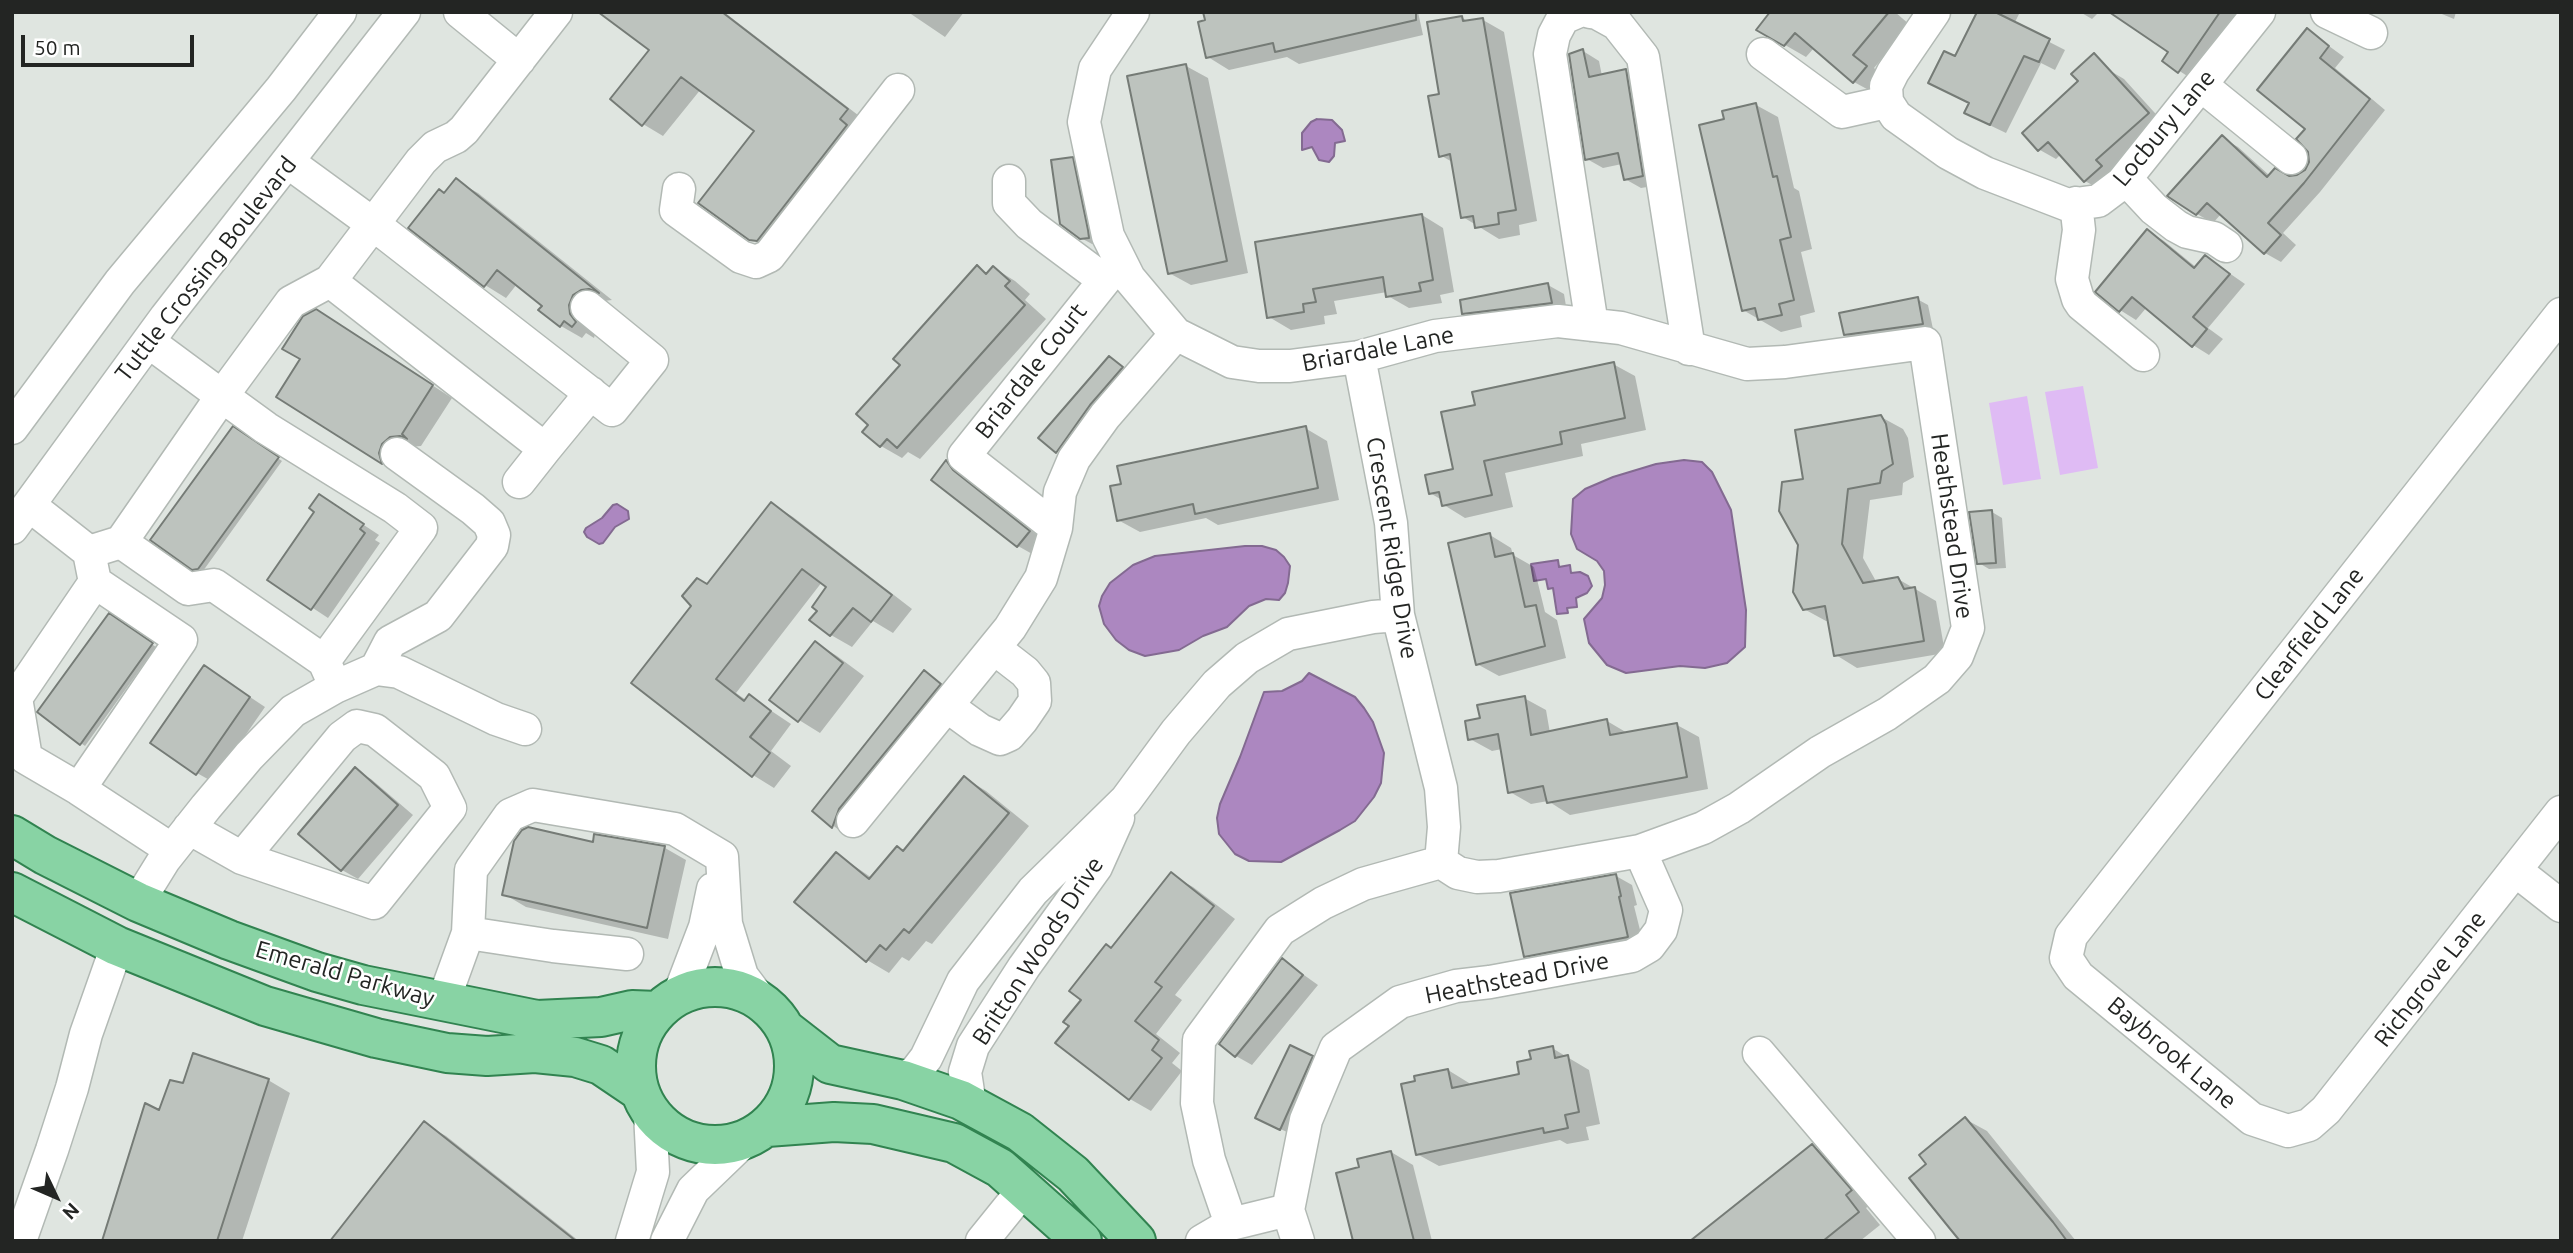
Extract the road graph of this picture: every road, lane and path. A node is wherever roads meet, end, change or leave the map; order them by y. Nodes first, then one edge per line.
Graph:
1 (340, 12) edge
2 (404, 12) edge
3 (460, 12) edge
4 (556, 12) edge
5 (1133, 12) edge
6 (1577, 12) edge
7 (1590, 12) edge
8 (2259, 12) edge
9 (2327, 12) edge
10 (1928, 14) edge
11 (2371, 33) dead end
12 (1763, 54) dead end
13 (519, 60) junction
14 (2201, 85) junction
15 (898, 90) dead end
16 (1887, 102) junction
17 (2291, 158) dead end
18 (288, 162) junction
19 (2126, 178) junction
20 (1009, 181) dead end
21 (679, 189) dead end
22 (2076, 204) junction
23 (373, 224) junction
24 (2226, 246) dead end
25 (1112, 271) junction
26 (330, 281) junction
27 (587, 307) dead end
28 (2561, 314) edge
29 (1592, 325) junction
30 (1176, 334) junction
31 (149, 342) junction
32 (1689, 349) junction
33 (2143, 355) dead end
34 (1359, 357) junction
35 (591, 393) junction
36 (222, 396) junction
37 (12, 428) edge
38 (545, 449) junction
39 (519, 482) dead end
40 (395, 508) junction
41 (21, 517) edge
42 (1056, 528) junction
43 (121, 542) junction
44 (92, 567) junction
45 (1398, 615) junction
46 (994, 648) junction
47 (376, 669) junction
48 (330, 674) junction
49 (947, 706) junction
50 (358, 726) junction
51 (525, 729) dead end
52 (79, 789) junction
53 (1126, 800) junction
54 (2561, 813) edge
55 (853, 821) dead end
56 (12, 835) edge
57 (180, 839) junction
58 (1640, 851) junction
59 (243, 858) junction
60 (722, 858) junction
61 (1441, 862) junction
62 (2515, 870) junction
63 (12, 891) edge
64 (138, 902) junction
65 (2561, 906) edge
66 (468, 933) junction
67 (117, 946) junction
68 (627, 954) dead end
69 (2066, 958) joint
70 (443, 1002) junction
71 (668, 1003) junction
72 (773, 1015) junction
73 (1759, 1053) dead end
74 (903, 1080) junction
75 (644, 1101) junction
76 (970, 1105) junction
77 (2288, 1131) joint
78 (755, 1134) junction
79 (1024, 1189) junction
80 (1288, 1210) junction
81 (1231, 1224) junction
82 (1903, 1236) edge
83 (20, 1241) edge
84 (632, 1241) edge
85 (667, 1241) edge
86 (982, 1241) edge
87 (1082, 1241) edge
88 (1136, 1241) edge
89 (1202, 1241) edge
90 (1298, 1241) edge

1 - 37 street
2 - 18 street, Tuttle Crossing Boulevard
3 - 13 street
4 - 13 street
5 - 25 street, Briardale Lane
6 - 29 street
7 - 32 street
8 - 14 street, Locbury Lane
9 - 11 street
10 - 16 street
12 - 16 street
13 - 23 street
14 - 17 street
14 - 19 street, Locbury Lane
15 - 21 street
16 - 22 street
18 - 23 street
18 - 31 street, Tuttle Crossing Boulevard
19 - 22 street, Locbury Lane
19 - 24 street
20 - 25 street
22 - 33 street
23 - 26 street
23 - 35 street
25 - 30 street, Briardale Lane
25 - 42 street, Briardale Court
26 - 36 street
26 - 38 street
27 - 35 street
28 - 69 street, Clearfield Lane
29 - 32 street, Briardale Lane
29 - 34 street, Briardale Lane
30 - 34 street, Briardale Lane
30 - 42 street
31 - 36 street
31 - 41 street, Tuttle Crossing Boulevard
32 - 58 street, Heathstead Drive
34 - 45 street, Crescent Ridge Drive
35 - 38 street
36 - 40 street
36 - 43 street
38 - 39 street
40 - 47 street
40 - 48 street
41 - 44 street
42 - 46 street
43 - 44 street
43 - 48 street
44 - 52 street
44 - 52 street
45 - 53 street, Britton Woods Drive
45 - 61 street, Crescent Ridge Drive
46 - 49 street
46 - 49 street
47 - 48 street
47 - 51 street
48 - 50 street
48 - 57 street
49 - 55 street
50 - 59 street
50 - 59 street
52 - 57 street
53 - 74 street, Britton Woods Drive
53 - 76 street, Britton Woods Drive
54 - 62 street, Richgrove Lane
56 - 64 main road, Emerald Parkway
57 - 59 street
57 - 64 street
58 - 61 street, Heathstead Drive
58 - 80 street, Heathstead Drive
60 - 66 street
60 - 71 street
60 - 72 street
61 - 81 street
62 - 65 street
62 - 77 street, Richgrove Lane
63 - 67 main road, Emerald Parkway
64 - 70 main road, Emerald Parkway
66 - 68 street
66 - 70 street
67 - 75 main road, Emerald Parkway
67 - 83 street
69 - 77 street, Baybrook Lane
70 - 71 main road, Emerald Parkway
71 - 72 main road
71 - 75 main road
72 - 74 main road
72 - 78 main road
73 - 82 street
74 - 76 main road
75 - 78 main road
75 - 84 street
76 - 88 main road
78 - 79 main road
78 - 85 street
79 - 86 street
79 - 87 main road
80 - 81 street
80 - 90 street, Heathstead Drive
81 - 89 street

